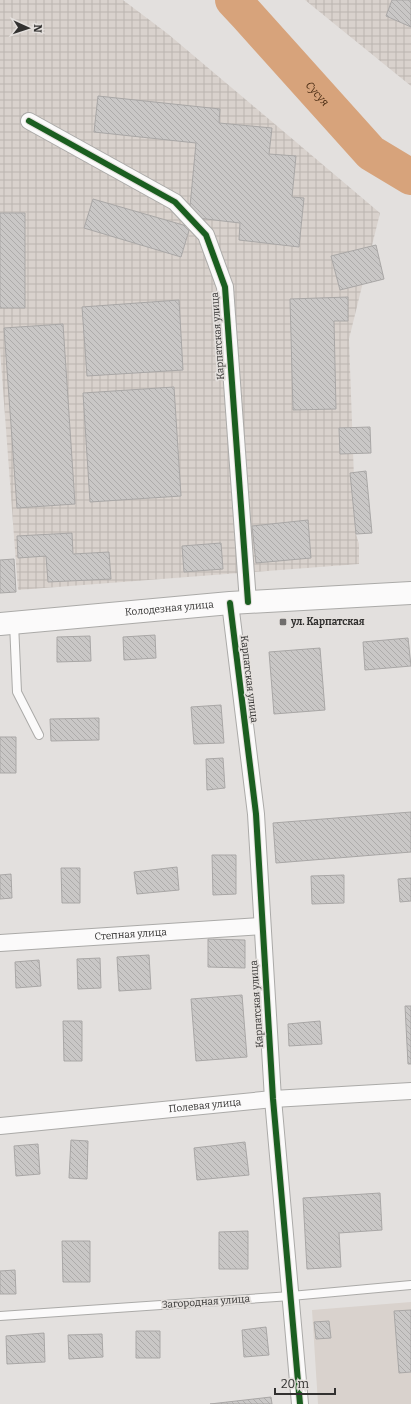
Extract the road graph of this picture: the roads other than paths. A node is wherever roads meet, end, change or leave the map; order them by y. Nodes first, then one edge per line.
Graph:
1 (29, 121) dead end
2 (411, 593) edge
3 (239, 602) junction
4 (7, 623) edge
5 (39, 735) dead end
6 (262, 926) junction
7 (0, 943) edge
8 (411, 1091) edge
9 (273, 1100) junction
10 (0, 1126) edge
11 (411, 1285) edge
12 (290, 1296) junction
13 (0, 1316) edge
14 (300, 1404) edge

1 - 3 street, Карпатская улица
2 - 3 street, Колодезная улица
3 - 4 street, Колодезная улица
3 - 6 street, Карпатская улица
4 - 5 lane
6 - 7 street, Степная улица
6 - 9 street, Карпатская улица
8 - 9 street, Полевая улица
9 - 10 street, Полевая улица
9 - 12 street, Карпатская улица
11 - 12 lane, Загородная улица
12 - 13 lane, Загородная улица
12 - 14 street, Карпатская улица

